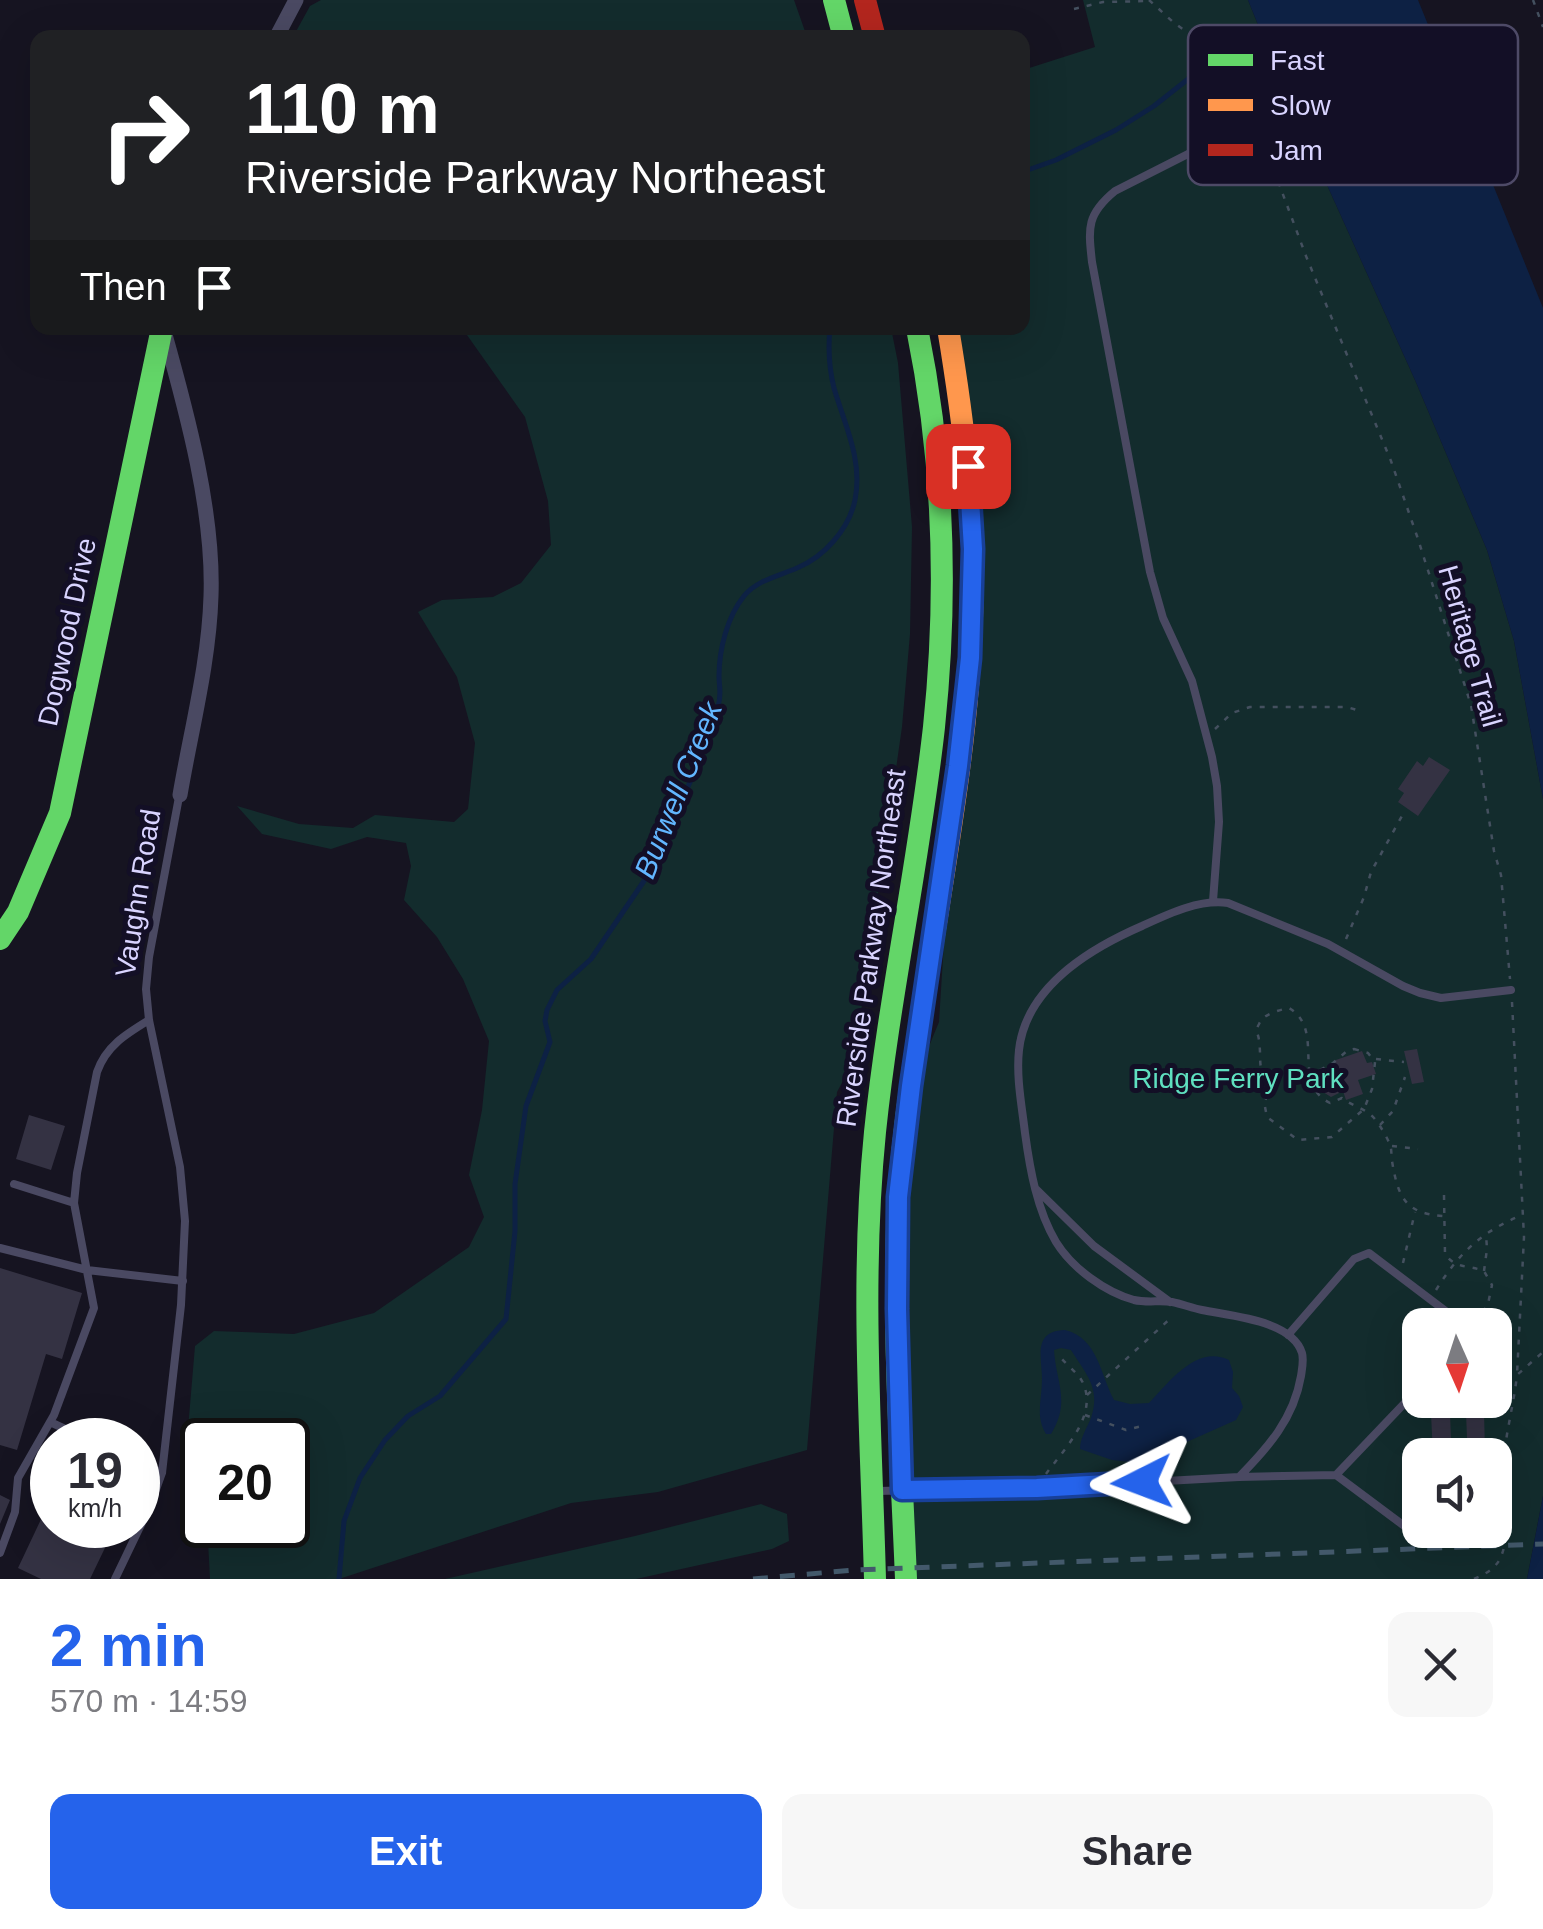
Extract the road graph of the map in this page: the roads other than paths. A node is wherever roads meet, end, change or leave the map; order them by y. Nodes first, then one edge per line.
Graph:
1 (296, 0) edge
2 (834, 0) edge
3 (865, 0) edge
4 (280, 30) edge
5 (842, 30) edge
6 (873, 30) edge
7 (1188, 154) edge
8 (162, 335) edge
9 (165, 335) edge
10 (918, 335) edge
11 (949, 335) edge
12 (180, 794) joint
13 (1213, 901) junction
14 (0, 939) edge
15 (1511, 990) road end
16 (148, 1020) junction
17 (885, 1054) junction
18 (915, 1059) junction
19 (14, 1184) dead end
20 (1036, 1189) junction
21 (74, 1203) junction
22 (0, 1248) edge
23 (87, 1270) junction
24 (182, 1281) junction
25 (1170, 1302) junction
26 (1441, 1308) edge
27 (1288, 1334) junction
28 (1402, 1407) edge
29 (52, 1418) edge
30 (30, 1457) edge
31 (162, 1473) joint
32 (1336, 1475) junction
33 (1239, 1477) junction
34 (902, 1490) junction
35 (872, 1491) junction
36 (1402, 1524) edge
37 (0, 1553) edge
38 (114, 1579) edge
39 (876, 1579) edge
40 (906, 1579) edge

1 - 4 street
2 - 5 main road
3 - 6 main road
7 - 13 lane
8 - 14 main road, Dogwood Drive
9 - 12 street, Vaughn Road
10 - 17 main road, Riverside Parkway Northeast
11 - 18 main road
12 - 16 lane, Vaughn Road
13 - 15 lane
13 - 20 lane
16 - 21 lane
16 - 24 lane, Vaughn Road
17 - 18 lane
17 - 35 main road, Riverside Parkway Northeast
18 - 34 main road
19 - 21 lane
20 - 25 lane
20 - 25 lane
21 - 23 lane
22 - 23 lane
23 - 24 lane
23 - 29 lane
24 - 31 lane, Vaughn Road
25 - 27 lane
26 - 27 lane
27 - 33 lane
28 - 32 lane
30 - 37 lane
31 - 38 lane, Vaughn Road
32 - 33 lane
32 - 36 lane
33 - 34 lane
34 - 35 lane
34 - 40 main road
35 - 39 main road, Riverside Parkway Northeast

